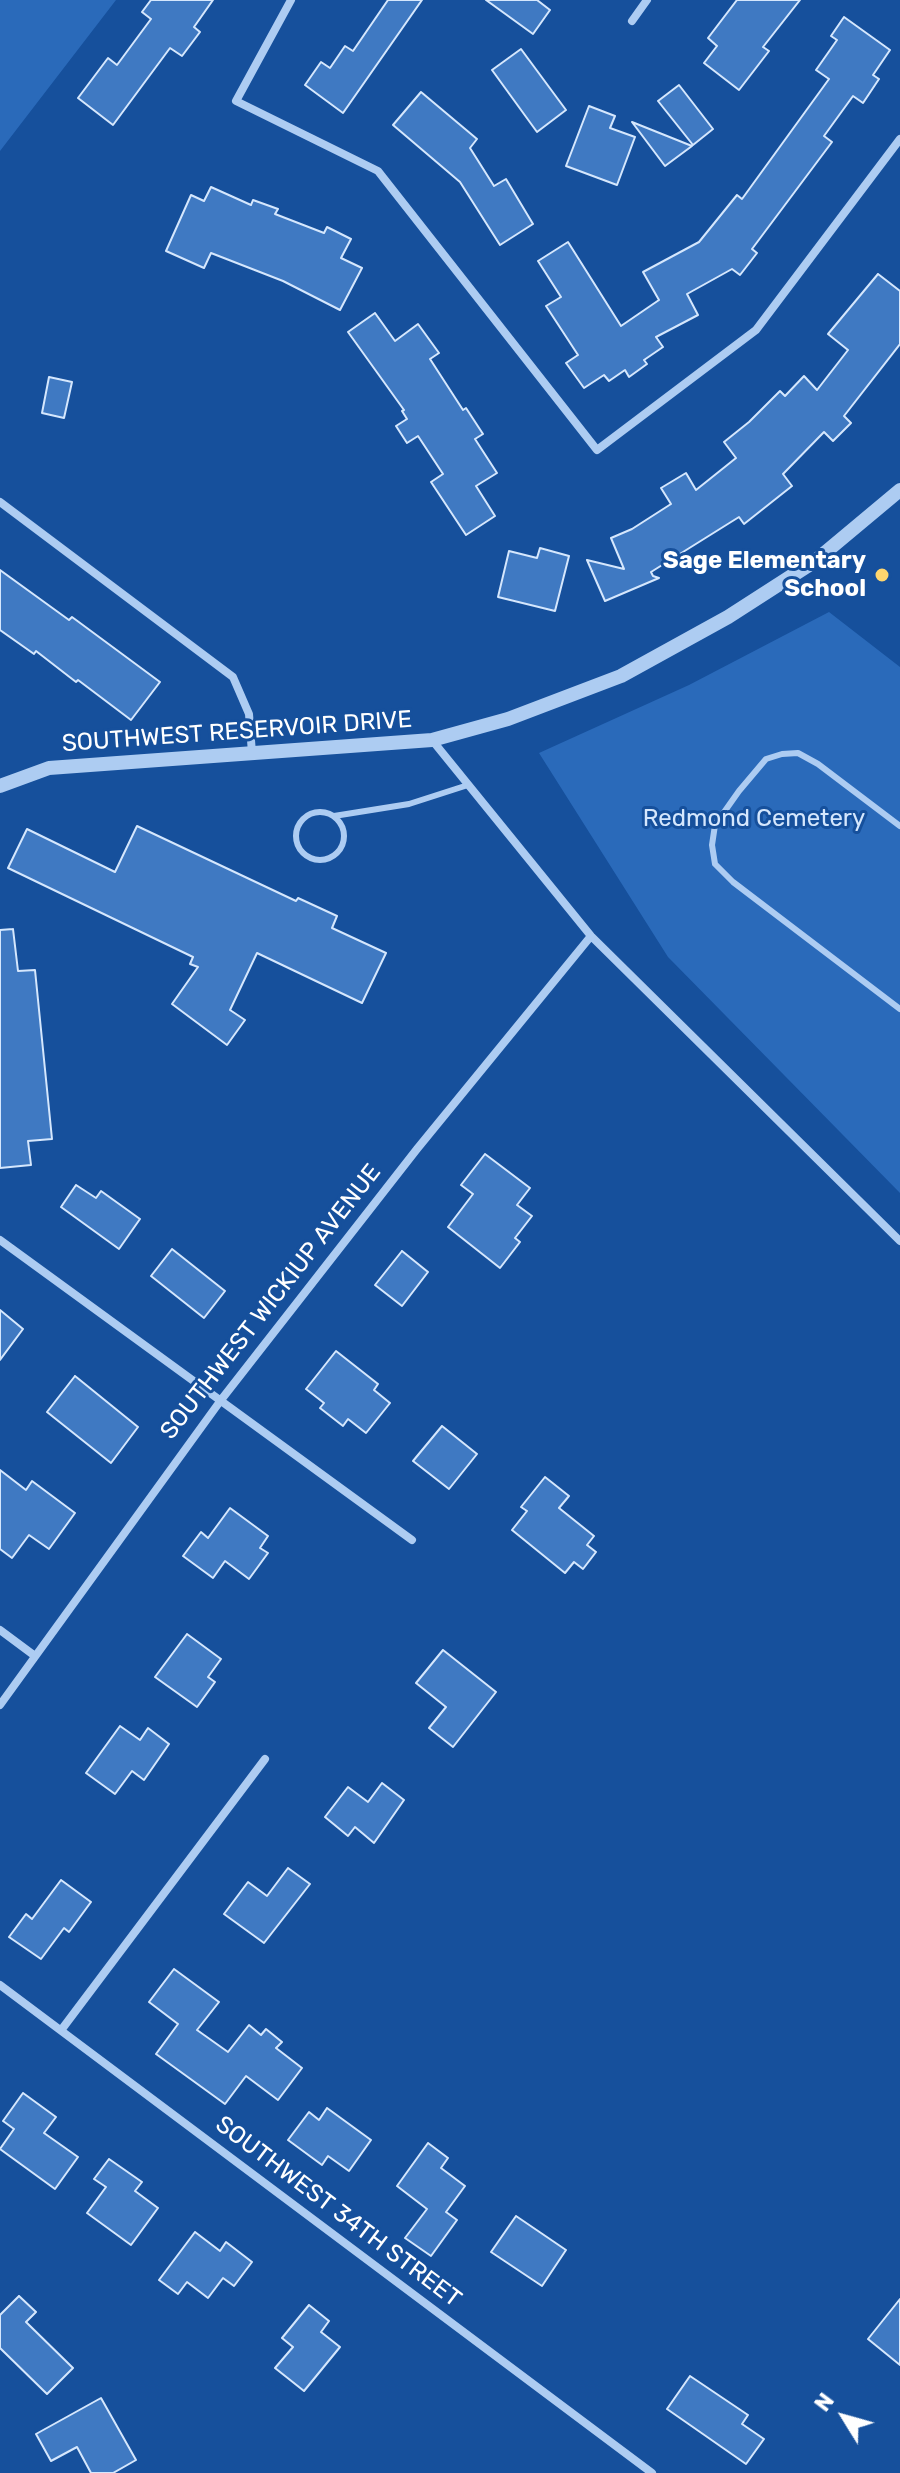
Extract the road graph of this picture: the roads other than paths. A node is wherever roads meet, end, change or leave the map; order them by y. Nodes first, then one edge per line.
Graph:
1 (291, 0) edge
2 (647, 0) edge
3 (632, 21) dead end
4 (900, 139) edge
5 (900, 490) edge
6 (0, 502) edge
7 (432, 740) junction
8 (252, 753) junction
9 (468, 785) junction
10 (0, 786) edge
11 (334, 816) junction
12 (900, 826) edge
13 (591, 936) junction
14 (900, 1009) edge
15 (0, 1240) edge
16 (900, 1241) edge
17 (221, 1400) junction
18 (412, 1540) dead end
19 (0, 1630) edge
20 (35, 1656) junction
21 (0, 1705) edge
22 (265, 1759) dead end
23 (0, 1985) edge
24 (62, 2029) junction
25 (652, 2473) edge

1 - 4 street
2 - 3 street
5 - 7 street
6 - 8 street
7 - 8 street, SOUTHWEST RESERVOIR DRIVE
7 - 9 street
8 - 10 street, SOUTHWEST RESERVOIR DRIVE
9 - 11 lane
9 - 13 street
11 - 11 lane
12 - 14 lane
13 - 16 street
13 - 17 street, SOUTHWEST WICKIUP AVENUE
15 - 17 street
17 - 18 street
17 - 20 street, SOUTHWEST WICKIUP AVENUE
19 - 20 street
20 - 21 street, SOUTHWEST WICKIUP AVENUE
22 - 24 street
23 - 24 street, SOUTHWEST 34TH STREET
24 - 25 street, SOUTHWEST 34TH STREET

